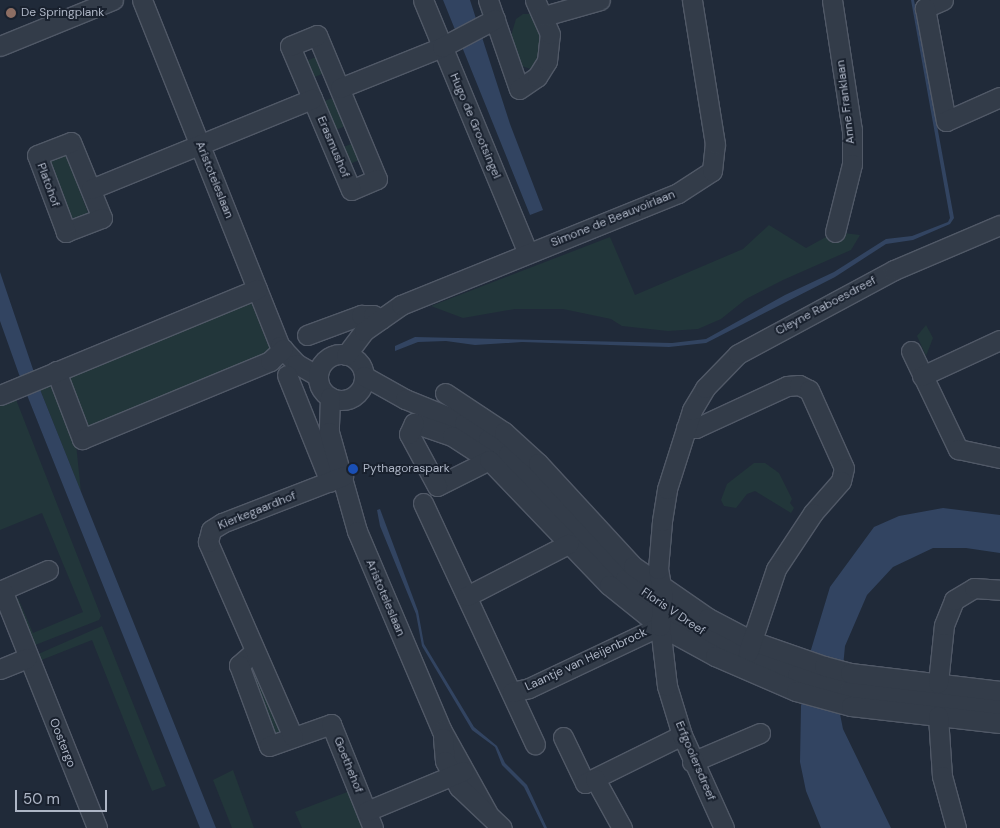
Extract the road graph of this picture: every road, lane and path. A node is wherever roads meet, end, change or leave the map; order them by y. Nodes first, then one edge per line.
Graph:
1 (114, 0) edge
2 (142, 0) edge
3 (423, 0) edge
4 (488, 0) edge
5 (535, 0) edge
6 (600, 0) edge
7 (692, 0) edge
8 (832, 0) edge
9 (943, 0) edge
10 (544, 16) junction
11 (488, 22) junction
12 (449, 43) junction
13 (0, 46) edge
14 (340, 88) junction
15 (1000, 97) edge
16 (312, 99) junction
17 (200, 145) junction
18 (90, 189) junction
19 (1000, 225) edge
20 (835, 232) dead end
21 (528, 253) junction
22 (257, 289) junction
23 (378, 321) junction
24 (307, 335) dead end
25 (1000, 340) edge
26 (911, 351) dead end
27 (288, 352) junction
28 (320, 369) junction
29 (50, 373) junction
30 (287, 375) dead end
31 (922, 376) junction
32 (350, 380) junction
33 (5, 393) edge
34 (445, 394) dead end
35 (686, 428) junction
36 (1000, 458) edge
37 (489, 460) dead end
38 (337, 473) junction
39 (423, 503) dead end
40 (568, 544) junction
41 (48, 570) dead end
42 (661, 586) junction
43 (1000, 590) edge
44 (467, 596) junction
45 (662, 607) junction
46 (660, 626) junction
47 (750, 648) junction
48 (254, 652) junction
49 (27, 658) junction
50 (0, 669) edge
51 (798, 675) junction
52 (938, 683) junction
53 (850, 690) junction
54 (1000, 691) edge
55 (512, 692) junction
56 (1000, 708) edge
57 (938, 716) junction
58 (1000, 724) edge
59 (760, 732) dead end
60 (682, 735) junction
61 (293, 737) junction
62 (563, 737) dead end
63 (535, 744) dead end
64 (692, 762) junction
65 (459, 773) junction
66 (594, 779) junction
67 (370, 820) edge
68 (96, 828) edge
69 (502, 828) edge
70 (622, 828) edge
71 (724, 828) edge
72 (956, 828) edge

1 - 13 street
2 - 17 street, Aristoteleslaan
3 - 12 street, Hugo de Grootsingel
4 - 11 street
5 - 10 street
6 - 10 street
7 - 21 street, Simone de Beauvoirlaan
8 - 20 street, Anne Franklaan
9 - 15 street
10 - 11 street
11 - 12 street
12 - 14 street
12 - 21 street, Hugo de Grootsingel
14 - 16 street, Erasmushof
14 - 16 street, Erasmushof
16 - 17 street
17 - 18 street
17 - 22 street, Aristoteleslaan
18 - 18 street, Platohof
19 - 35 street, Cleyne Raboesdreef
21 - 23 street, Simone de Beauvoirlaan
22 - 27 street, Aristoteleslaan
22 - 29 street
23 - 24 street
23 - 32 street, Simone de Beauvoirlaan
25 - 31 street
26 - 31 street
27 - 28 street
27 - 29 street
28 - 32 street
28 - 32 street
29 - 33 street
30 - 38 street, Aristoteleslaan
31 - 36 street
32 - 38 street, Aristoteleslaan
32 - 45 street, Floris V Dreef
34 - 42 street, Floris V Dreef
35 - 42 street, Erfgooiersdreef
35 - 47 street
37 - 40 street, Floris V Dreef
38 - 48 street, Kierkegaardhof
38 - 65 street, Aristoteleslaan
39 - 44 street, Laantje van Heijenbrock
40 - 44 street
40 - 46 street, Floris V Dreef
41 - 49 street, Oostergo
42 - 45 street, Erfgooiersdreef
42 - 47 street, Floris V Dreef
43 - 52 street
44 - 55 street, Laantje van Heijenbrock
45 - 46 street, Erfgooiersdreef
45 - 47 street, Floris V Dreef
46 - 51 street, Floris V Dreef
46 - 55 street, Laantje van Heijenbrock
46 - 60 street, Erfgooiersdreef
47 - 51 street, Floris V Dreef
48 - 61 street, Kierkegaardhof
48 - 61 street, Goethehof
49 - 50 street
49 - 68 street, Oostergo
51 - 53 street, Floris V Dreef
52 - 53 street, Floris V Dreef
52 - 54 street, Floris V Dreef
53 - 56 street, Floris V Dreef
53 - 57 street, Floris V Dreef
55 - 63 street, Laantje van Heijenbrock
57 - 58 street, Floris V Dreef
57 - 72 street
59 - 64 street
60 - 64 street, Erfgooiersdreef
60 - 66 street
61 - 67 street, Goethehof
62 - 66 street
64 - 71 street, Erfgooiersdreef
65 - 67 street, Goethehof
65 - 69 street, Aristoteleslaan
66 - 70 street

